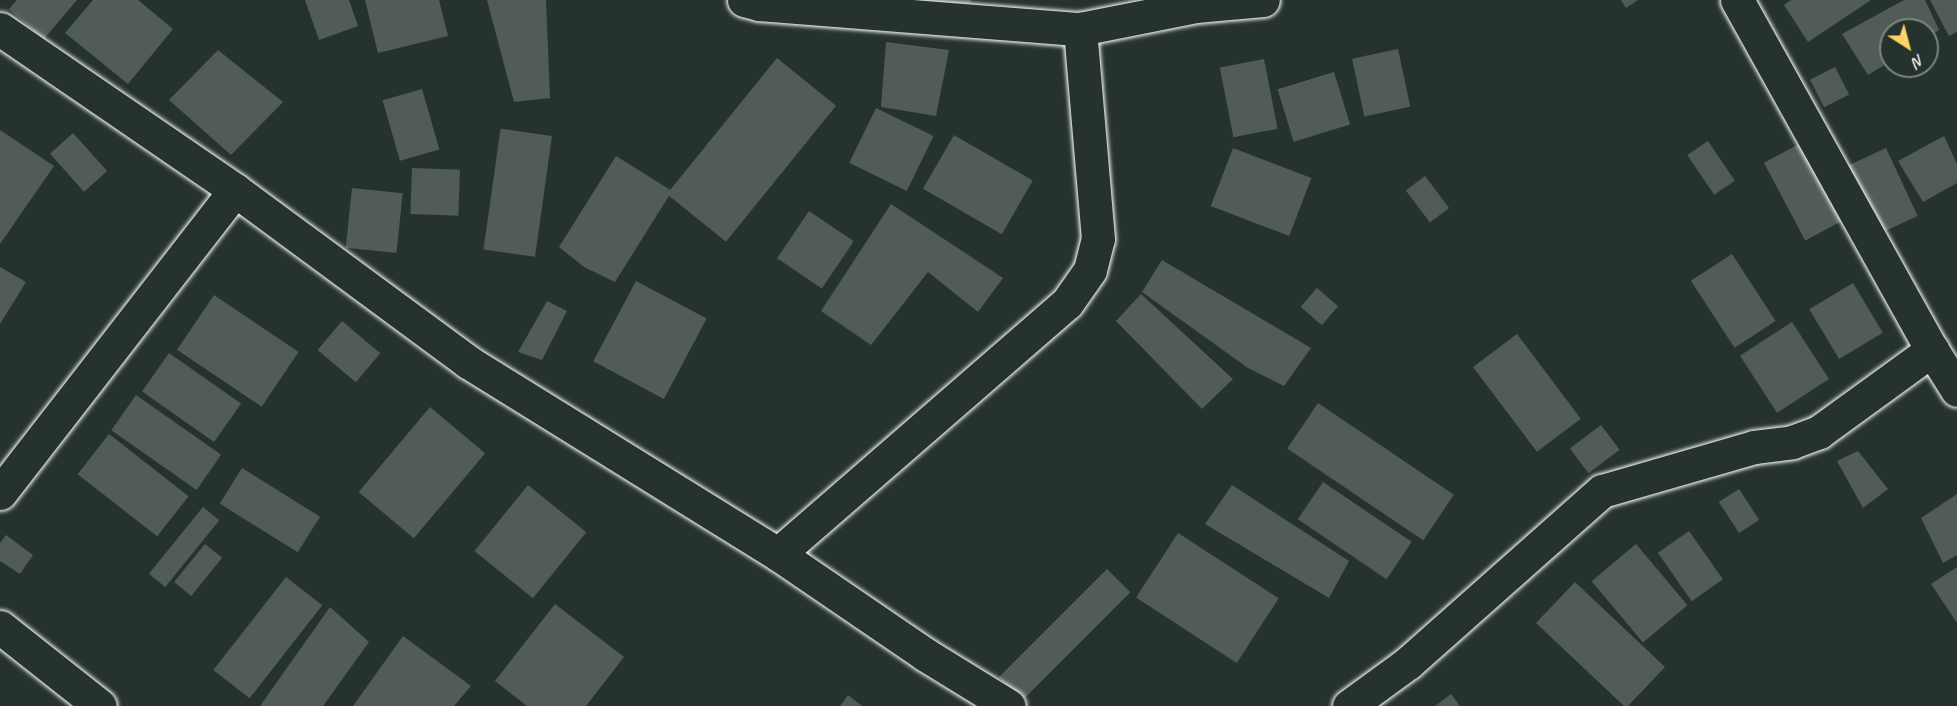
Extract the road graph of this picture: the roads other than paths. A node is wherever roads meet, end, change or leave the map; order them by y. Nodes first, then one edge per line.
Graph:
1 (744, 0) edge
2 (1263, 0) edge
3 (1737, 0) edge
4 (0, 29) edge
5 (1080, 29) junction
6 (235, 190) junction
7 (1932, 350) junction
8 (1957, 390) edge
9 (0, 493) edge
10 (778, 554) junction
11 (0, 627) edge
12 (100, 706) edge
13 (1008, 706) edge
14 (1349, 706) edge

1 - 5 street
2 - 5 street
3 - 7 street
4 - 6 street
5 - 10 street
6 - 9 street
6 - 10 street
7 - 8 street
7 - 14 street
10 - 13 street
11 - 12 street

